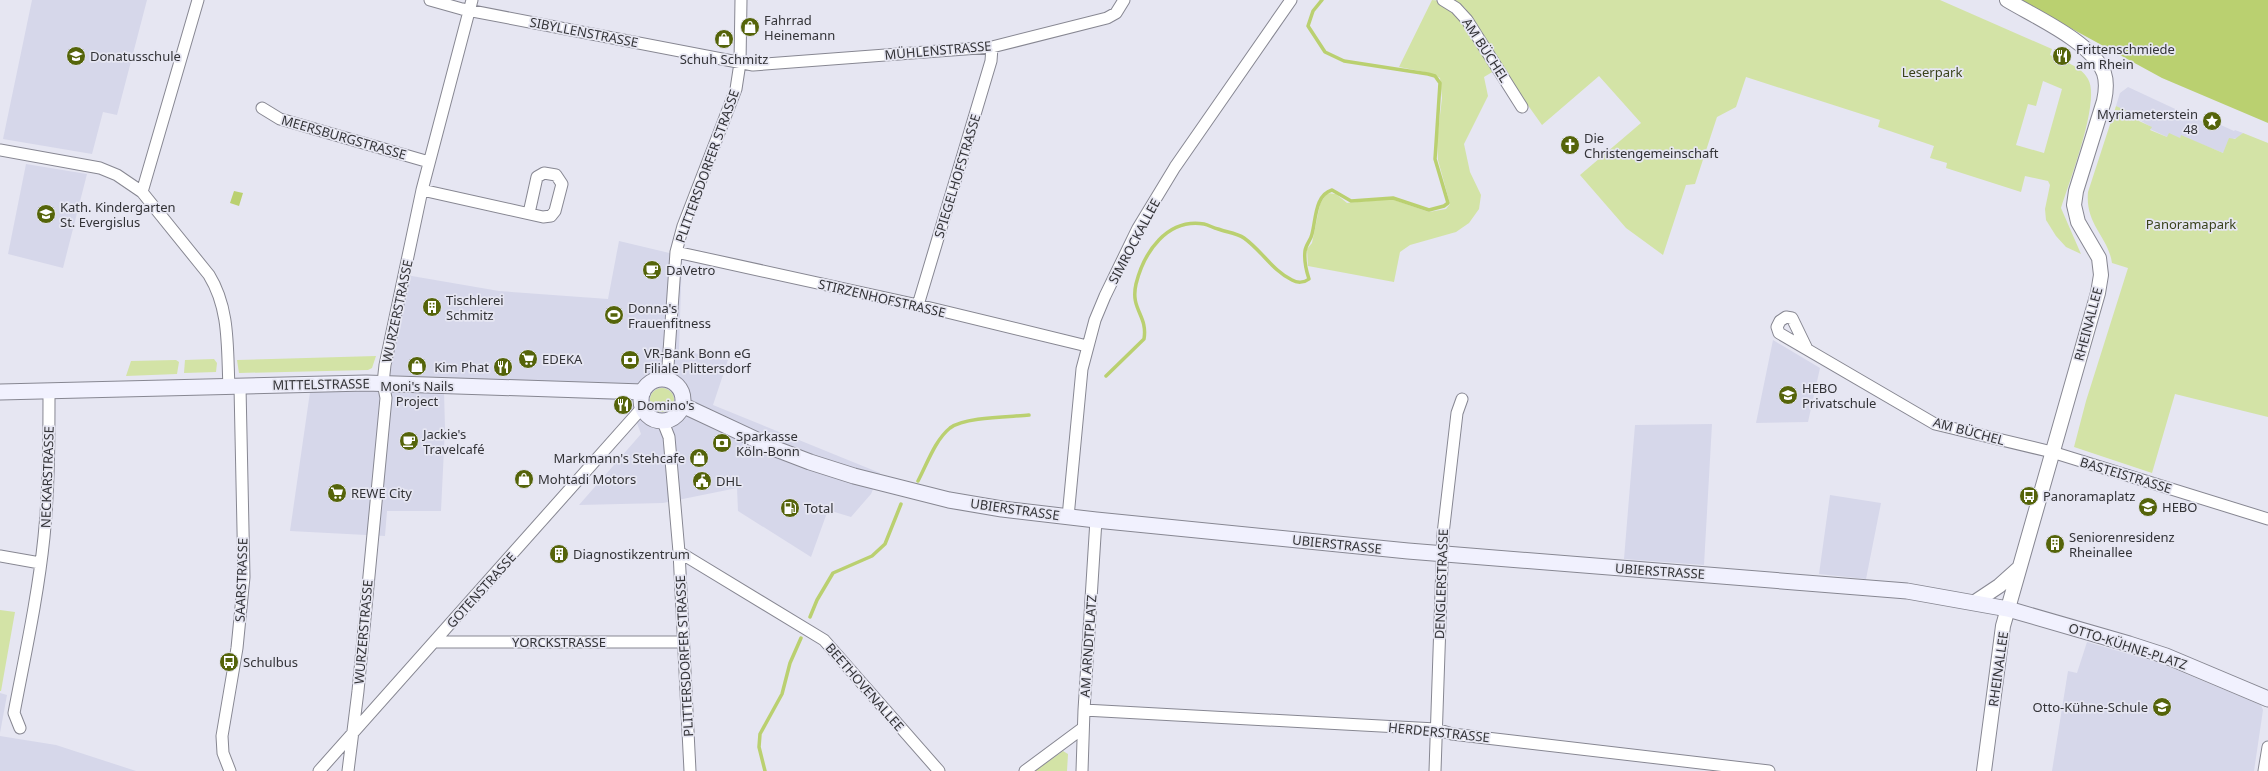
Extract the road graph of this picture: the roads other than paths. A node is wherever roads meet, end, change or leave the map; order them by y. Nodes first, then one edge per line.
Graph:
1 (198, 0) edge
2 (430, 0) edge
3 (740, 0) edge
4 (1124, 0) edge
5 (1291, 0) edge
6 (1444, 0) edge
7 (2007, 0) edge
8 (470, 5) edge
9 (992, 47) junction
10 (740, 63) junction
11 (1522, 107) dead end
12 (262, 108) dead end
13 (0, 150) edge
14 (429, 162) junction
15 (422, 190) junction
16 (143, 191) junction
17 (529, 213) dead end
18 (676, 252) junction
19 (918, 305) junction
20 (1087, 346) junction
21 (1807, 349) dead end
22 (667, 380) junction
23 (383, 383) junction
24 (234, 387) junction
25 (49, 391) junction
26 (0, 392) edge
27 (643, 392) junction
28 (1462, 399) dead end
29 (682, 405) junction
30 (642, 408) junction
31 (664, 422) junction
32 (2052, 452) junction
33 (1068, 517) junction
34 (2268, 519) edge
35 (1096, 520) junction
36 (679, 552) junction
37 (1442, 554) junction
38 (0, 556) edge
39 (40, 563) junction
40 (2018, 569) junction
41 (1975, 602) junction
42 (2008, 609) junction
43 (434, 642) junction
44 (683, 642) junction
45 (2268, 699) edge
46 (1084, 710) junction
47 (20, 728) dead end
48 (1083, 728) junction
49 (1436, 729) junction
50 (352, 734) junction
51 (2268, 747) edge
52 (230, 771) edge
53 (319, 771) edge
54 (348, 771) edge
55 (690, 771) edge
56 (939, 771) edge
57 (1025, 771) edge
58 (1082, 771) edge
59 (1435, 771) edge
60 (1769, 771) edge
61 (1984, 771) edge
62 (2264, 771) edge

1 - 16 street
2 - 8 street, SIBYLLENSTRASSE
3 - 10 street, PLITTERSDORFER STRASSE
4 - 9 street, MÜHLENSTRASSE
5 - 20 street, SIMROCKALLEE
6 - 11 street, AM BÜCHEL
7 - 32 street, RHEINALLEE
8 - 10 street, SIBYLLENSTRASSE
8 - 14 street, WURZERSTRASSE
9 - 10 street, MÜHLENSTRASSE
9 - 19 street, SPIEGELHOFSTRASSE
10 - 18 street, PLITTERSDORFER STRASSE
12 - 14 street, MEERSBURGSTRASSE
13 - 16 street, SAARSTRASSE
14 - 15 street, WURZERSTRASSE
15 - 17 street
15 - 23 street, WURZERSTRASSE
16 - 24 street, SAARSTRASSE
18 - 19 street, STIRZENHOFSTRASSE
18 - 22 street, PLITTERSDORFER STRASSE
19 - 20 street, STIRZENHOFSTRASSE
20 - 33 street, SIMROCKALLEE
21 - 32 street, AM BÜCHEL
22 - 27 main road
22 - 29 main road
23 - 24 main road, MITTELSTRASSE
23 - 27 main road, MITTELSTRASSE
23 - 50 street, WURZERSTRASSE
24 - 25 main road, MITTELSTRASSE
24 - 52 street, SAARSTRASSE
25 - 26 main road, MITTELSTRASSE
25 - 39 street, NECKARSTRASSE
27 - 30 main road
28 - 37 street, DENGLERSTRASSE
29 - 31 main road
29 - 33 main road, UBIERSTRASSE
30 - 31 main road
30 - 43 street, GOTENSTRASSE
31 - 36 street, PLITTERSDORFER STRASSE
32 - 34 street, BASTEISTRASSE
32 - 40 street, RHEINALLEE
33 - 35 main road, UBIERSTRASSE
35 - 37 main road, UBIERSTRASSE
35 - 46 street, AM ARNDTPLATZ
36 - 44 street, PLITTERSDORFER STRASSE
36 - 56 street, BEETHOVENALLEE
37 - 41 main road, UBIERSTRASSE
37 - 49 street, DENGLERSTRASSE
38 - 39 street
39 - 47 street, NECKARSTRASSE
40 - 41 street
40 - 42 street, RHEINALLEE
41 - 42 main road, UBIERSTRASSE
42 - 45 main road, OTTO-KÜHNE-PLATZ
42 - 61 street, RHEINALLEE
43 - 44 street, YORCKSTRASSE
43 - 50 street, GOTENSTRASSE
44 - 55 street, PLITTERSDORFER STRASSE
46 - 48 street, AM ARNDTPLATZ
46 - 49 street, HERDERSTRASSE
48 - 57 street
48 - 58 street, AM ARNDTPLATZ
49 - 59 street, DENGLERSTRASSE
49 - 60 street, HERDERSTRASSE
50 - 53 street, GOTENSTRASSE
50 - 54 street, WURZERSTRASSE
51 - 62 street

